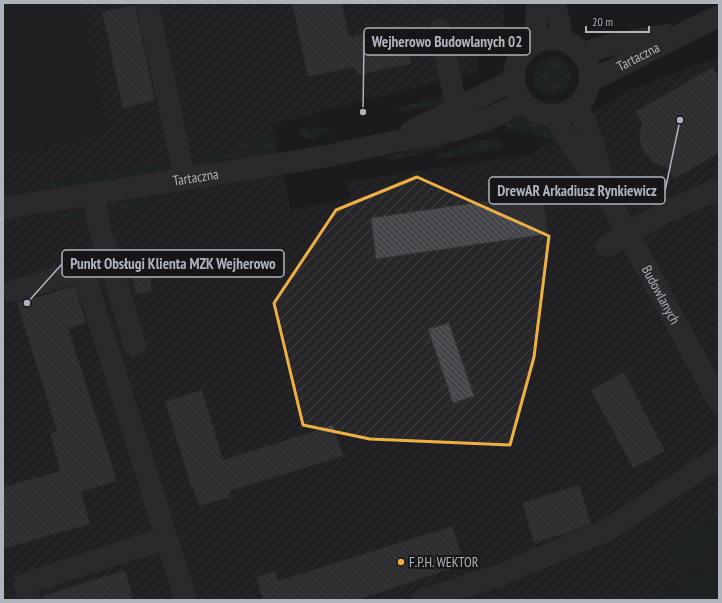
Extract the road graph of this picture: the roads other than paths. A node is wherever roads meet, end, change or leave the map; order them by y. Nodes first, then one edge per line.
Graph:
1 (147, 3) edge
2 (537, 3) edge
3 (555, 3) edge
4 (719, 16) edge
5 (440, 30) dead end
6 (686, 32) junction
7 (563, 40) junction
8 (535, 43) junction
9 (582, 53) junction
10 (514, 80) junction
11 (591, 82) junction
12 (523, 102) junction
13 (578, 106) junction
14 (458, 108) junction
15 (553, 115) junction
16 (387, 143) junction
17 (185, 179) junction
18 (603, 188) junction
19 (719, 189) edge
20 (93, 194) junction
21 (3, 208) edge
22 (628, 234) junction
23 (607, 246) dead end
24 (13, 291) dead end
25 (135, 345) dead end
26 (719, 402) edge
27 (719, 457) edge
28 (166, 538) junction
29 (30, 600) edge
30 (186, 600) edge
31 (422, 600) edge

1 - 17 street
2 - 8 street
3 - 7 street
4 - 6 street, Tartaczna
5 - 14 street
6 - 9 street, Tartaczna
6 - 11 street, Tartaczna
7 - 8 street
7 - 9 street
8 - 10 street
9 - 11 street
10 - 12 street
10 - 14 street, Tartaczna
11 - 13 street
12 - 15 street
12 - 16 street, Tartaczna
13 - 15 street
13 - 18 street, Budowlanych
14 - 16 street, Tartaczna
15 - 18 street, Budowlanych
16 - 17 street, Tartaczna
17 - 20 street, Tartaczna
18 - 22 street, Budowlanych
19 - 22 street
20 - 21 street, Tartaczna
20 - 25 street
22 - 23 street
22 - 26 street, Budowlanych
24 - 28 street
27 - 31 street
28 - 29 street
28 - 30 street

